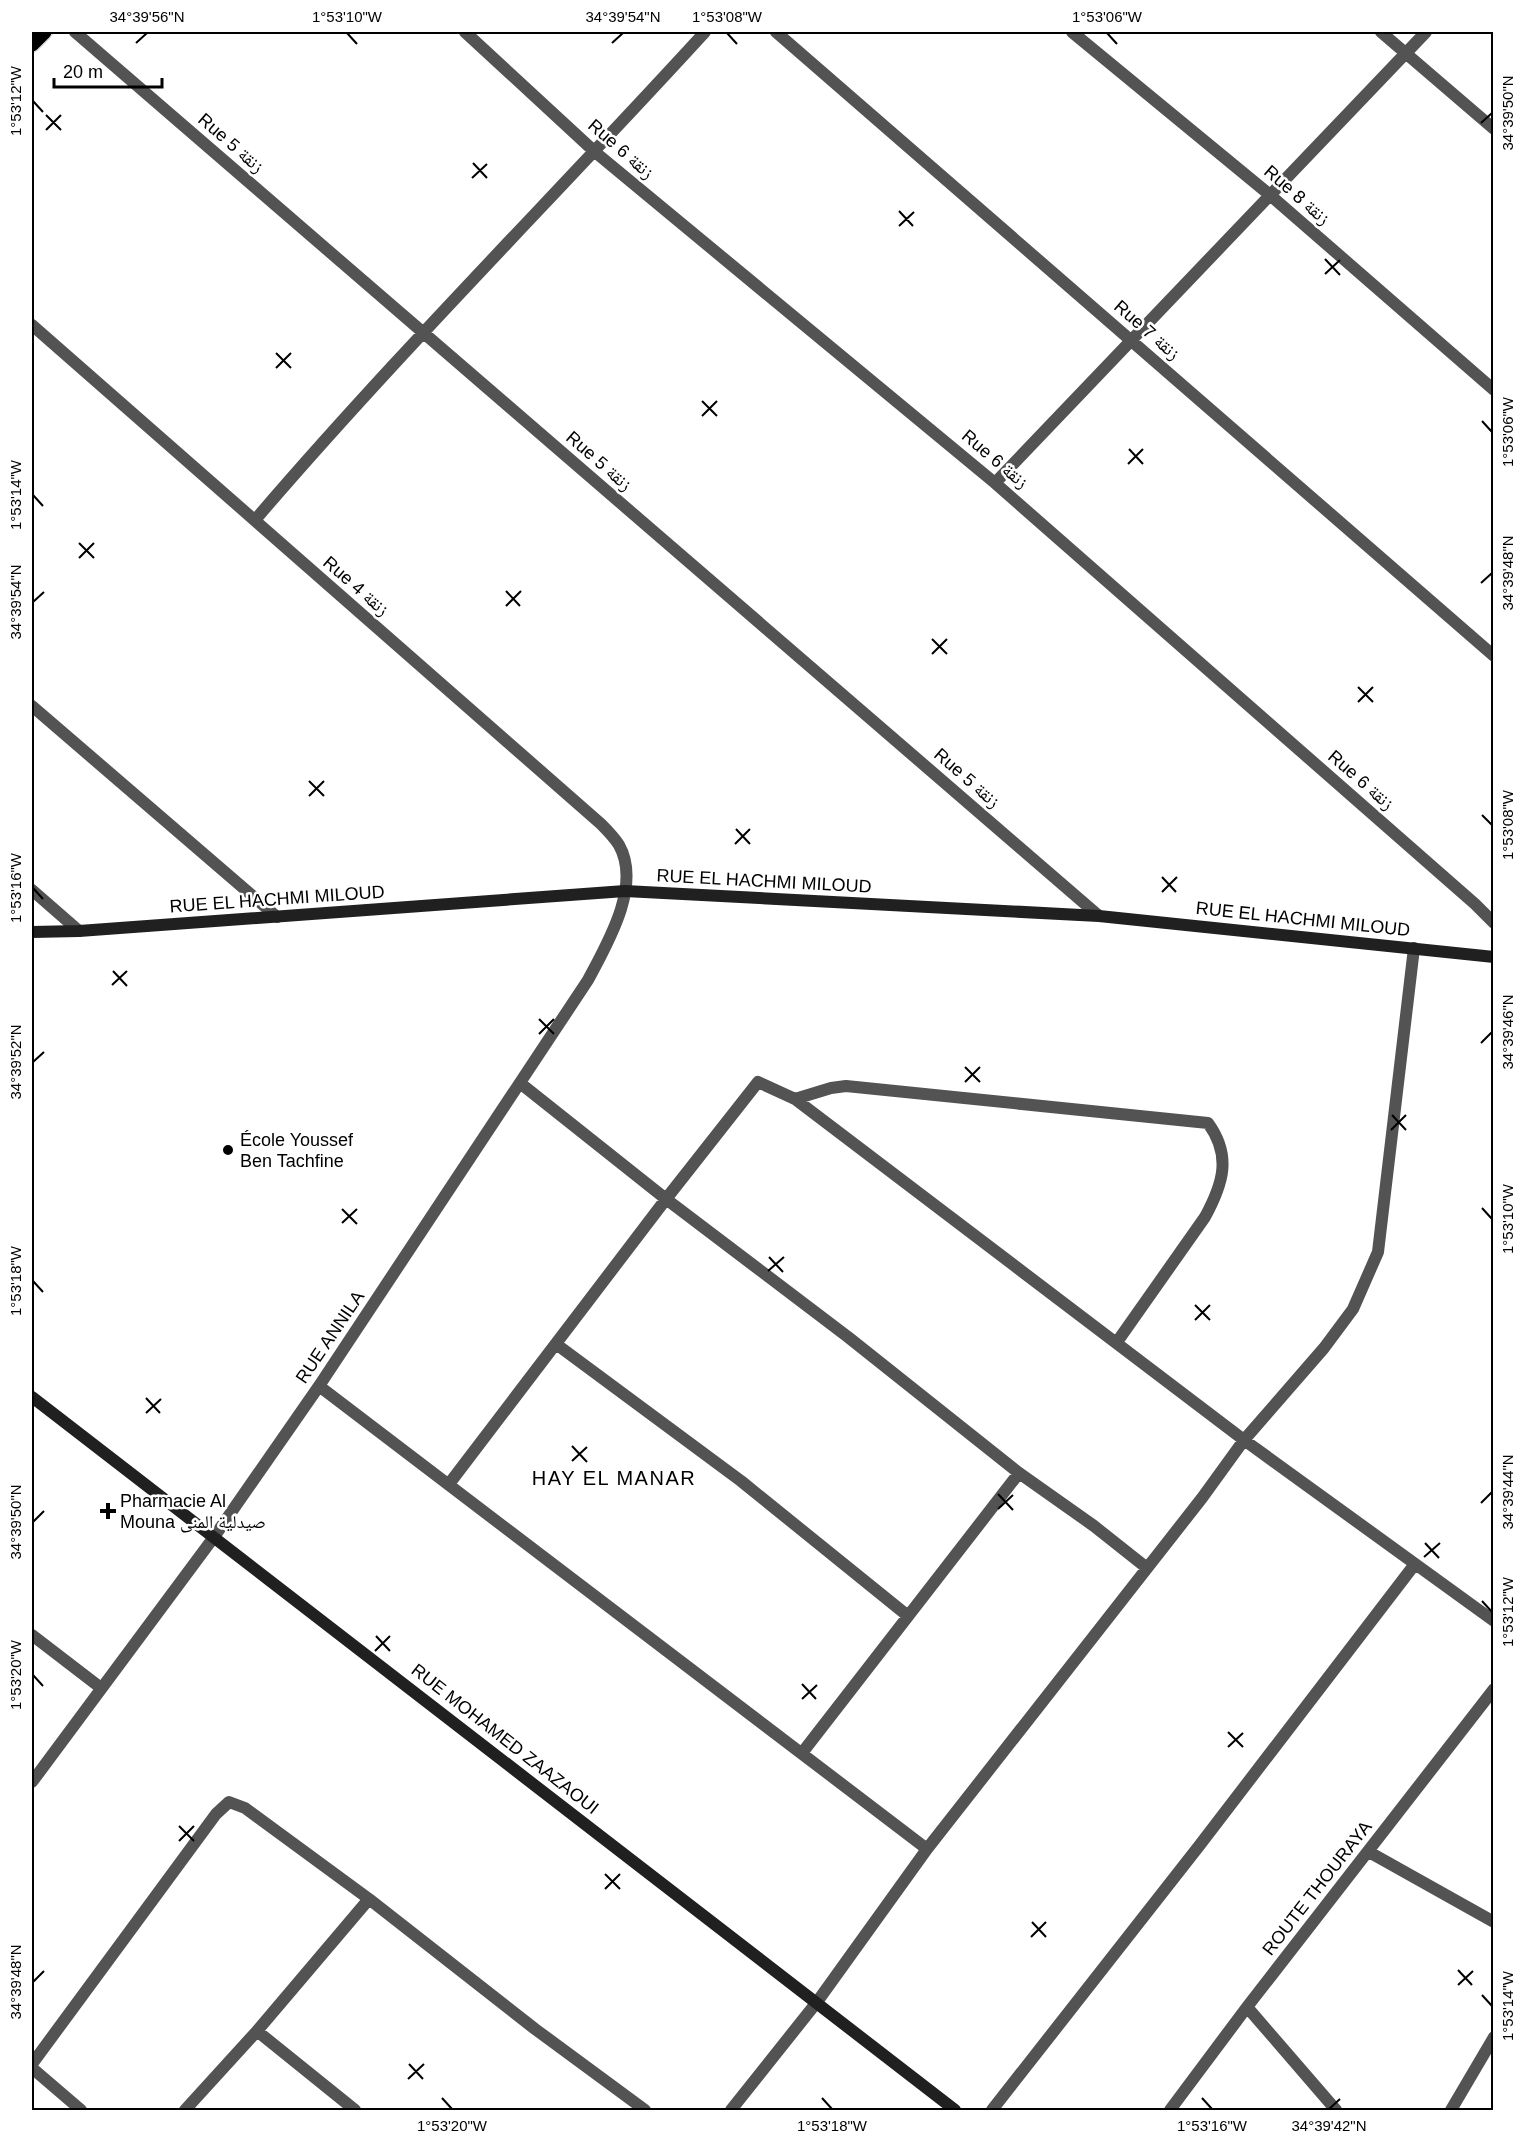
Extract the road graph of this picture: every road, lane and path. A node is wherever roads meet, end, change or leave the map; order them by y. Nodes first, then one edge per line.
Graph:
1 (44, 32) edge
2 (75, 32) edge
3 (465, 32) edge
4 (705, 32) edge
5 (776, 32) edge
6 (1072, 32) edge
7 (1381, 32) edge
8 (1426, 32) edge
9 (32, 44) edge
10 (1406, 52) junction
11 (1494, 129) edge
12 (595, 152) junction
13 (1270, 195) junction
14 (32, 326) edge
15 (423, 333) junction
16 (1131, 340) junction
17 (1494, 390) edge
18 (995, 483) junction
19 (255, 520) junction
20 (1494, 656) edge
21 (32, 706) edge
22 (32, 890) edge
23 (625, 891) junction
24 (1100, 916) junction
25 (276, 917) junction
26 (1494, 923) edge
27 (80, 931) junction
28 (32, 932) edge
29 (1414, 948) junction
30 (1494, 957) edge
31 (520, 1083) junction
32 (795, 1099) junction
33 (666, 1199) junction
34 (1117, 1342) junction
35 (556, 1344) junction
36 (319, 1386) junction
37 (32, 1397) edge
38 (1244, 1440) junction
39 (1019, 1473) junction
40 (449, 1484) junction
41 (214, 1537) junction
42 (1415, 1564) junction
43 (1147, 1568) junction
44 (908, 1616) junction
45 (1494, 1621) edge
46 (32, 1635) edge
47 (101, 1688) junction
48 (1494, 1689) edge
49 (802, 1753) junction
50 (32, 1782) edge
51 (927, 1849) junction
52 (1369, 1852) junction
53 (369, 1899) junction
54 (1494, 1922) edge
55 (817, 2002) junction
56 (1247, 2007) junction
57 (257, 2031) junction
58 (1494, 2037) edge
59 (32, 2066) edge
60 (81, 2110) edge
61 (185, 2110) edge
62 (355, 2110) edge
63 (645, 2110) edge
64 (731, 2110) edge
65 (955, 2110) edge
66 (992, 2110) edge
67 (1170, 2110) edge
68 (1336, 2110) edge
69 (1451, 2110) edge

1 - 9 main road
2 - 15 street, Rue 5 زنقة
3 - 12 street, Rue 6 زنقة
4 - 12 street
5 - 16 street, Rue 7 زنقة
6 - 13 street, Rue 8 زنقة
7 - 10 street
8 - 10 street
10 - 11 street
10 - 13 street
12 - 15 street
12 - 18 street, Rue 6 زنقة
13 - 16 street
13 - 17 street, Rue 8 زنقة
14 - 19 street, Rue 4 زنقة
15 - 19 street
15 - 24 street, Rue 5 زنقة
16 - 18 street
16 - 20 street, Rue 7 زنقة
18 - 26 street, Rue 6 زنقة
19 - 23 street, Rue 4 زنقة
21 - 25 street
22 - 27 street
23 - 24 street, RUE EL HACHMI MILOUD
23 - 25 street, RUE EL HACHMI MILOUD
23 - 31 street, RUE ANNILA
24 - 29 street, RUE EL HACHMI MILOUD
25 - 27 street, RUE EL HACHMI MILOUD
27 - 28 street, RUE EL HACHMI MILOUD
29 - 30 street, RUE EL HACHMI MILOUD
29 - 38 street
31 - 33 street
31 - 36 street, RUE ANNILA
32 - 33 street
32 - 34 street
32 - 34 street
33 - 35 street
33 - 39 street
34 - 38 street
35 - 40 street
35 - 44 street
36 - 40 street
36 - 41 street, RUE ANNILA
37 - 41 street, RUE MOHAMED ZAAZAOUI
38 - 42 street
38 - 43 street
39 - 43 street
39 - 44 street
40 - 49 street
41 - 47 street, RUE ANNILA
41 - 55 street, RUE MOHAMED ZAAZAOUI
42 - 45 street
42 - 66 street
43 - 51 street
44 - 49 street
46 - 47 street
47 - 50 street, RUE ANNILA
48 - 52 street, ROUTE THOURAYA
49 - 51 street
51 - 55 street
52 - 54 street
52 - 56 street, ROUTE THOURAYA
53 - 57 street
53 - 59 street
53 - 63 street
55 - 64 street
55 - 65 street, RUE MOHAMED ZAAZAOUI
56 - 67 street, ROUTE THOURAYA
56 - 68 street
57 - 61 street
57 - 62 street
58 - 69 street
59 - 60 street

